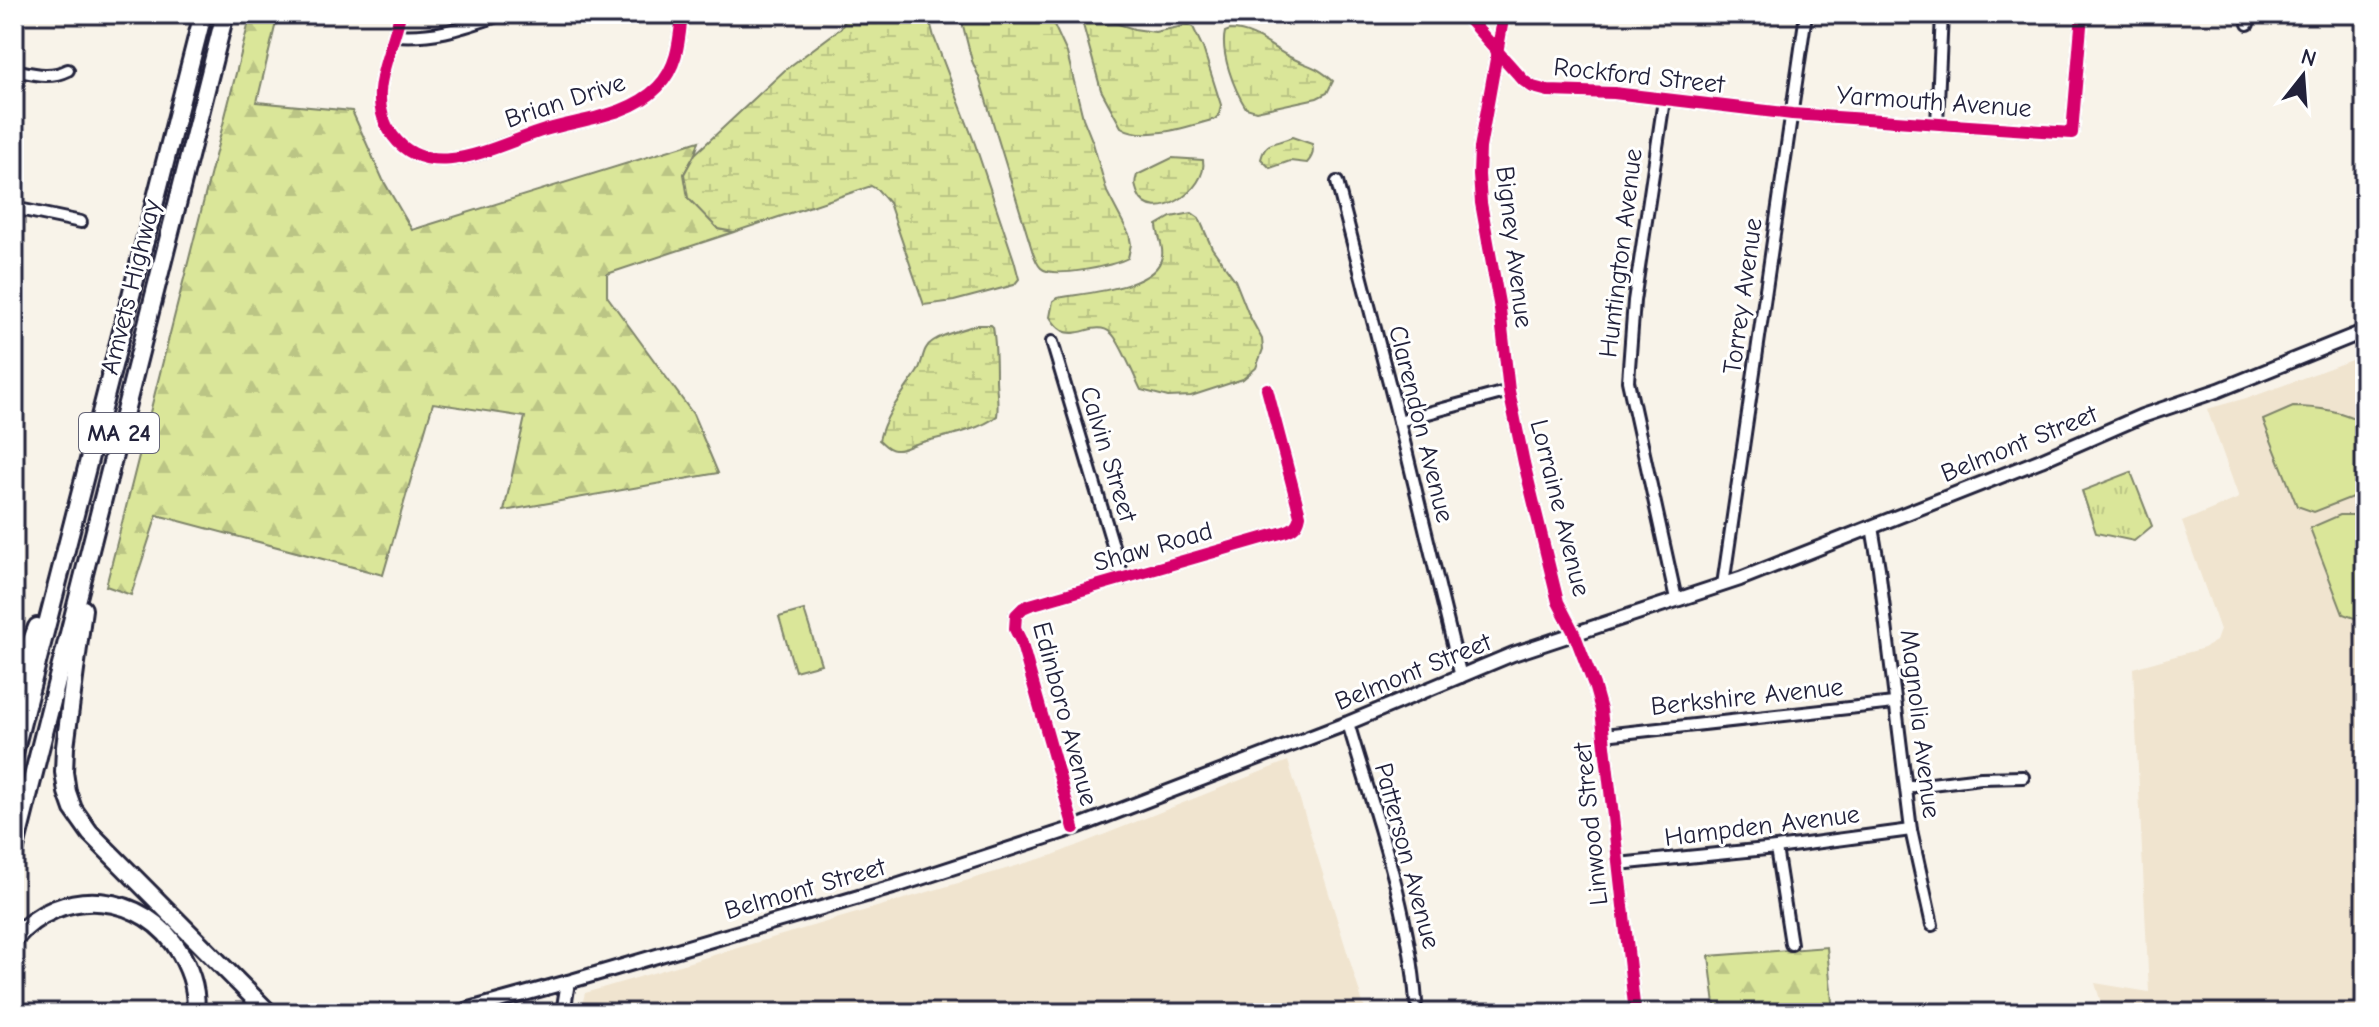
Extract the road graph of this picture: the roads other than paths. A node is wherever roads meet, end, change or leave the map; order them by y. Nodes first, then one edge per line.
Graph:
1 (203, 14) edge
2 (225, 14) edge
3 (400, 14) edge
4 (503, 14) edge
5 (682, 14) edge
6 (1464, 14) edge
7 (1504, 14) edge
8 (1806, 14) edge
9 (1942, 14) edge
10 (2082, 14) edge
11 (395, 35) junction
12 (1497, 49) junction
13 (14, 70) edge
14 (68, 70) dead end
15 (1664, 100) junction
16 (1792, 114) junction
17 (1937, 124) junction
18 (1337, 182) dead end
19 (14, 208) edge
20 (81, 222) dead end
21 (2365, 331) edge
22 (1052, 342) dead end
23 (1267, 389) dead end
24 (1509, 391) junction
25 (1399, 421) junction
26 (1872, 527) junction
27 (66, 547) junction
28 (89, 551) junction
29 (1123, 579) junction
30 (1723, 585) junction
31 (1676, 599) junction
32 (1018, 611) joint
33 (1574, 633) junction
34 (1461, 677) junction
35 (14, 688) edge
36 (1894, 703) junction
37 (1348, 723) junction
38 (1604, 735) junction
39 (14, 753) edge
40 (2023, 777) dead end
41 (1906, 787) junction
42 (1074, 828) junction
43 (1911, 830) junction
44 (1776, 848) junction
45 (14, 852) edge
46 (1618, 864) junction
47 (1932, 925) dead end
48 (14, 939) edge
49 (1791, 944) dead end
50 (568, 982) junction
51 (1416, 1002) dead end
52 (195, 1013) edge
53 (269, 1013) edge
54 (459, 1013) edge
55 (563, 1013) edge
56 (1635, 1013) edge

1 - 27 highway, Amvets Highway / MA 24
2 - 28 highway, Amvets Highway / MA 24
3 - 11 street
4 - 11 street
5 - 11 street, Brian Drive
6 - 12 street, Rockford Street
7 - 12 street, Bigney Avenue
8 - 16 street, Torrey Avenue
9 - 17 street
10 - 17 street, Yarmouth Avenue
12 - 15 street, Rockford Street
12 - 24 street, Bigney Avenue
13 - 14 street
15 - 16 street, Rockford Street
15 - 31 street, Huntington Avenue
16 - 17 street, Yarmouth Avenue
16 - 30 street, Torrey Avenue
18 - 25 street, Clarendon Avenue
19 - 20 street
21 - 26 main road, Belmont Street
22 - 29 street, Calvin Street
23 - 29 street, Shaw Road
24 - 25 street
24 - 33 street, Lorraine Avenue
25 - 34 street, Clarendon Avenue
26 - 30 main road, Belmont Street
26 - 36 street, Magnolia Avenue
27 - 35 highway
27 - 39 highway, Amvets Highway / MA 24
28 - 45 highway, Amvets Highway / MA 24
28 - 53 highway
29 - 32 street, Shaw Road
30 - 31 main road, Belmont Street
31 - 33 main road, Belmont Street
32 - 42 street, Edinboro Avenue
33 - 34 main road, Belmont Street
33 - 38 street, Linwood Street
34 - 37 main road, Belmont Street
36 - 38 street, Berkshire Avenue
36 - 41 street, Magnolia Avenue
37 - 42 main road, Belmont Street
37 - 51 street, Patterson Avenue
38 - 46 street, Linwood Street
40 - 41 street
41 - 43 street, Magnolia Avenue
42 - 50 main road, Belmont Street
43 - 44 street, Hampden Avenue
43 - 47 street, Magnolia Avenue
44 - 46 street, Hampden Avenue
44 - 49 street
46 - 56 street, Linwood Street
48 - 52 highway
50 - 54 main road, Belmont Street
50 - 55 main road

